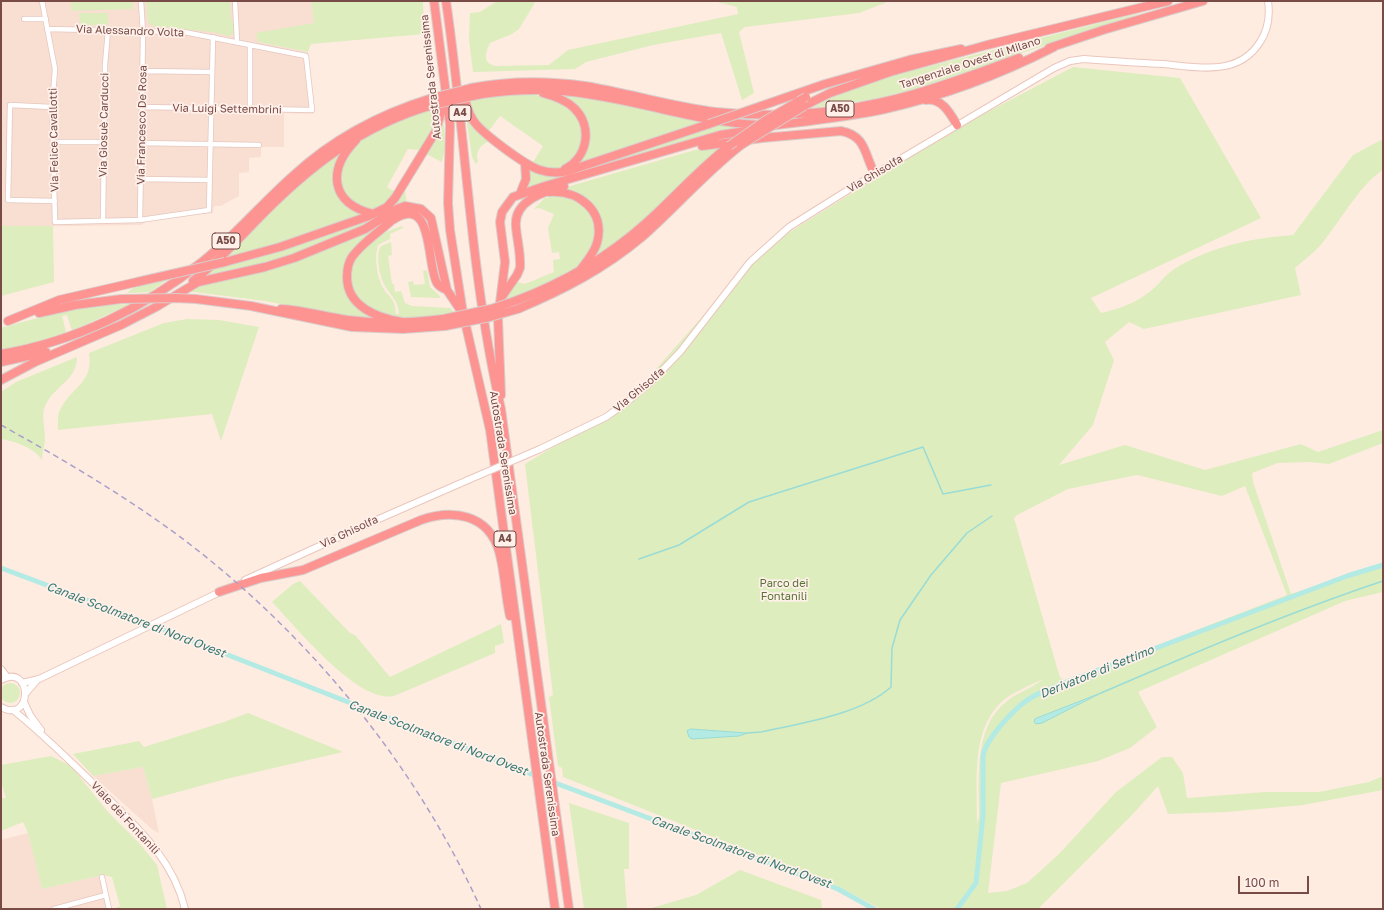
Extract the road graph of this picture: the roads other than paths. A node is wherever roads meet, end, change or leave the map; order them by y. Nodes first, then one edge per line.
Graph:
1 (42, 1) edge
2 (141, 1) edge
3 (235, 1) edge
4 (434, 1) edge
5 (446, 1) edge
6 (1168, 1) edge
7 (1203, 1) edge
8 (1268, 1) edge
9 (24, 19) dead end
10 (46, 19) junction
11 (47, 29) junction
12 (108, 30) junction
13 (143, 31) junction
14 (450, 33) junction
15 (213, 38) junction
16 (237, 42) junction
17 (250, 45) junction
18 (987, 45) junction
19 (1054, 47) junction
20 (441, 56) junction
21 (143, 72) junction
22 (212, 72) junction
23 (847, 78) junction
24 (534, 91) junction
25 (472, 92) junction
26 (433, 101) junction
27 (911, 103) junction
28 (52, 107) junction
29 (142, 107) junction
30 (212, 109) junction
31 (250, 109) junction
32 (312, 110) joint
33 (957, 125) junction
34 (772, 126) junction
35 (360, 136) junction
36 (53, 142) junction
37 (104, 142) junction
38 (142, 143) junction
39 (212, 144) junction
40 (259, 145) dead end
41 (525, 162) junction
42 (555, 173) junction
43 (875, 174) junction
44 (141, 179) junction
45 (210, 180) junction
46 (546, 193) junction
47 (520, 194) junction
48 (55, 201) junction
49 (373, 214) junction
50 (103, 220) junction
51 (140, 220) junction
52 (578, 273) junction
53 (447, 290) junction
54 (175, 295) junction
55 (499, 302) junction
56 (516, 305) junction
57 (251, 306) junction
58 (463, 313) junction
59 (5, 322) edge
60 (402, 322) junction
61 (444, 323) junction
62 (82, 343) junction
63 (1, 354) edge
64 (1, 362) edge
65 (1, 380) edge
66 (501, 409) junction
67 (219, 592) junction
68 (522, 667) junction
69 (1, 669) edge
70 (4, 678) edge
71 (39, 679) junction
72 (22, 683) junction
73 (26, 693) junction
74 (24, 702) junction
75 (1, 707) edge
76 (13, 710) junction
77 (48, 739) junction
78 (102, 877) dead end
79 (106, 895) junction
80 (54, 909) edge
81 (109, 909) edge
82 (185, 909) edge
83 (555, 909) edge
84 (569, 909) edge

1 - 10 street, Via Felice Cavallotti
2 - 13 street, Via Francesco De Rosa
3 - 16 street
4 - 20 highway, Autostrada Serenissima / A4
5 - 14 highway, Autostrada Serenissima / A4
6 - 18 highway, Tangenziale Ovest di Milano / A50
7 - 19 highway, Tangenziale Ovest di Milano / A50
8 - 33 street, Via Ghisolfa
9 - 10 street
10 - 11 street, Via Felice Cavallotti
11 - 12 street, Via Alessandro Volta
11 - 28 street, Via Felice Cavallotti
12 - 13 street, Via Alessandro Volta
12 - 37 street, Via Giosuè Carducci
13 - 15 street, Via Alessandro Volta
13 - 21 street, Via Francesco De Rosa
14 - 41 highway
14 - 66 highway, Autostrada Serenissima / A4
15 - 16 street, Via Alessandro Volta
15 - 22 street
16 - 17 street, Via Alessandro Volta
17 - 31 street
17 - 32 street, Via Alessandro Volta
18 - 23 highway
18 - 56 highway, Tangenziale Ovest di Milano / A50, bridge
19 - 25 highway, Tangenziale Ovest di Milano / A50
19 - 27 highway
20 - 49 highway
20 - 58 highway, Autostrada Serenissima / A4
21 - 22 street
21 - 29 street, Via Francesco De Rosa
22 - 30 street
23 - 42 highway, bridge
23 - 52 highway, bridge
24 - 25 highway
24 - 34 highway
24 - 42 highway
25 - 26 highway, A50, bridge
26 - 35 highway
26 - 63 highway, A50
27 - 33 highway
27 - 34 highway
28 - 36 street, Via Felice Cavallotti
28 - 48 street
29 - 30 street, Via Luigi Settembrini
29 - 38 street, Via Francesco De Rosa
30 - 31 street, Via Luigi Settembrini
30 - 39 street
31 - 32 street, Via Luigi Settembrini
33 - 43 street, Via Ghisolfa
34 - 47 highway
35 - 49 highway
35 - 54 highway
36 - 37 street
36 - 48 street, Via Felice Cavallotti
37 - 50 street, Via Giosuè Carducci
38 - 39 street
38 - 44 street, Via Francesco De Rosa
39 - 40 street
39 - 45 street
41 - 42 highway
41 - 47 highway
43 - 46 highway
43 - 67 street, Via Ghisolfa, bridge
44 - 45 street
44 - 51 street, Via Francesco De Rosa
45 - 51 street
46 - 52 highway
46 - 55 highway
47 - 55 highway
48 - 50 street, Via Felice Cavallotti
49 - 59 highway, bridge
50 - 51 street
52 - 56 highway
53 - 54 highway
53 - 58 highway
53 - 60 highway
54 - 62 highway
55 - 66 highway
56 - 61 highway, A50, bridge
57 - 59 highway, A50, bridge
57 - 60 highway
57 - 61 highway, A50
58 - 68 highway, Autostrada Serenissima / A4
60 - 61 highway
62 - 64 highway
62 - 65 highway
66 - 84 highway, Autostrada Serenissima / A4
67 - 68 highway
67 - 71 street, Via Ghisolfa
68 - 83 highway, Autostrada Serenissima / A4
69 - 70 street
70 - 72 street
71 - 72 street, Via Ghisolfa
71 - 73 street, Via Ghisolfa
72 - 73 street
73 - 74 street
74 - 76 street
74 - 77 street, Viale dei Fontanili
75 - 76 street
76 - 77 street, Viale dei Fontanili
77 - 82 street, Viale dei Fontanili
78 - 79 street
79 - 80 street
79 - 81 street

